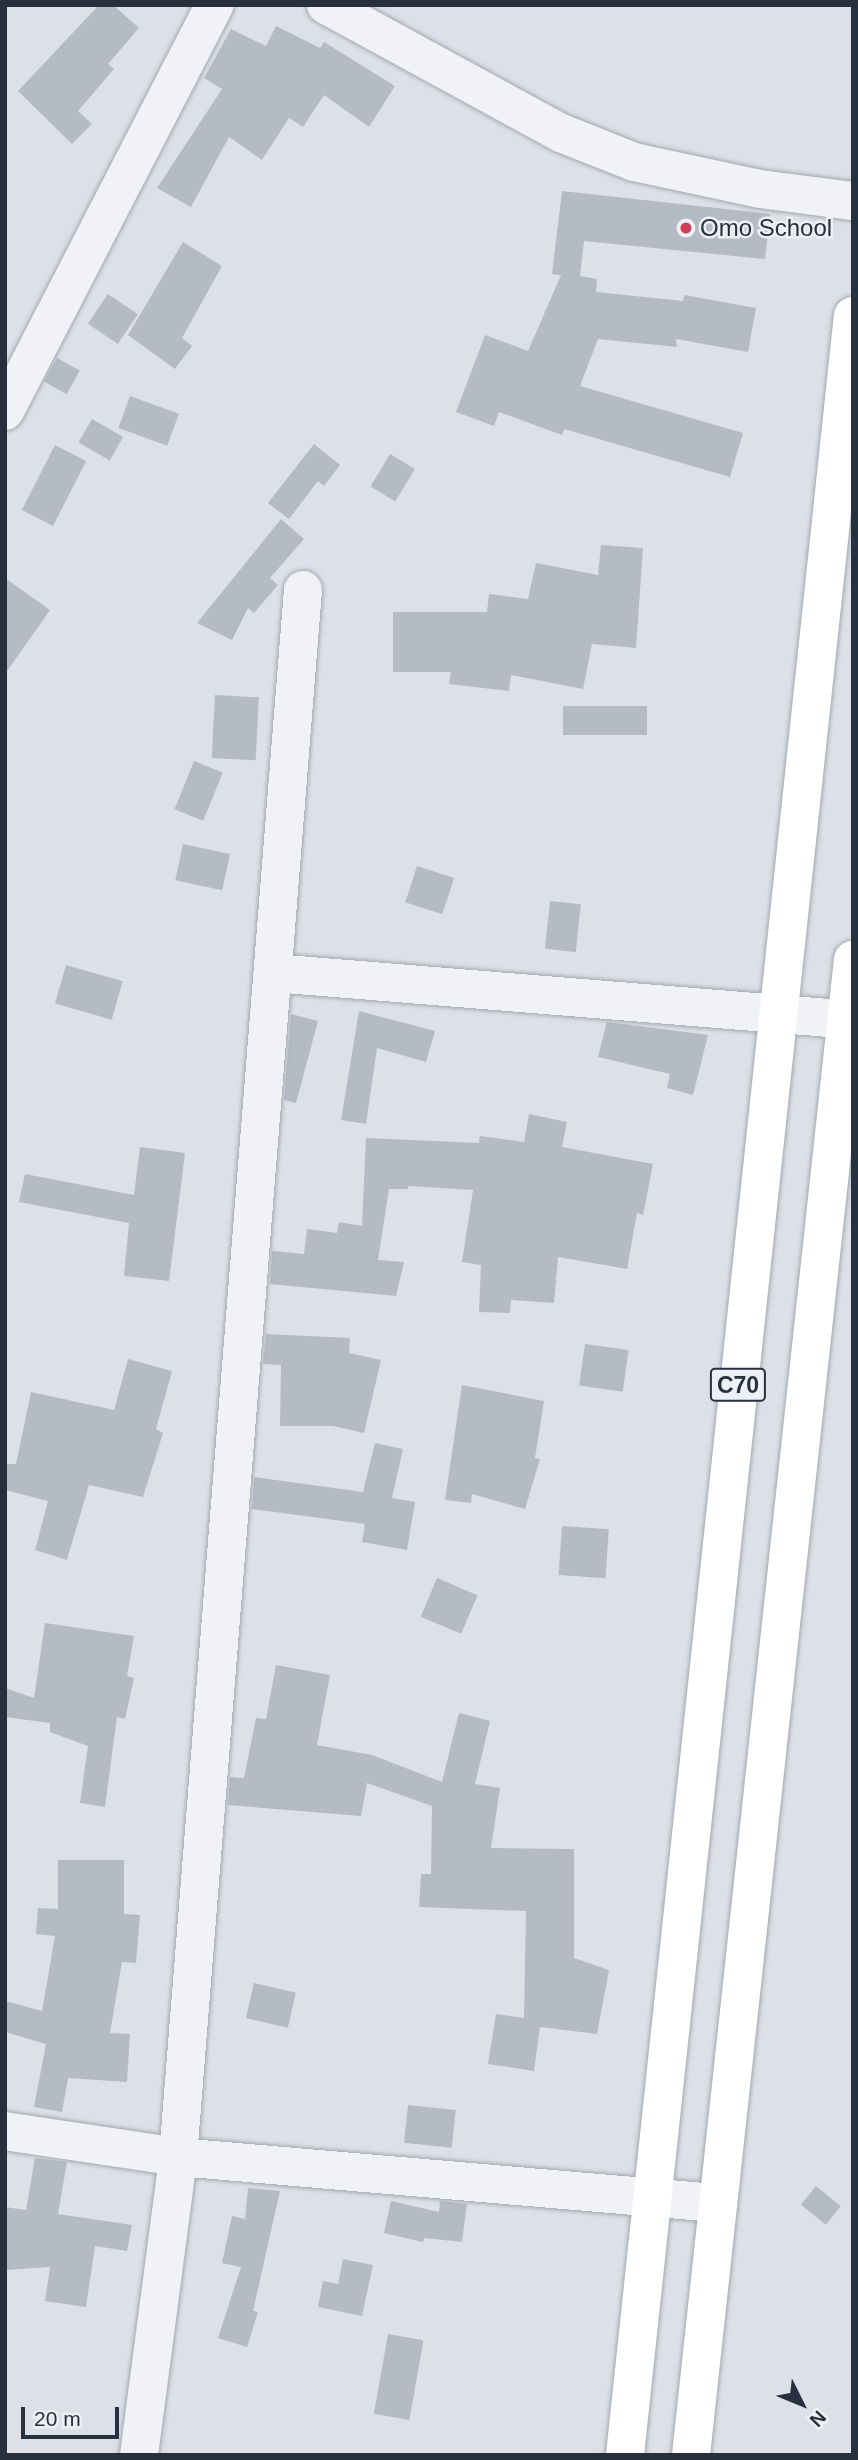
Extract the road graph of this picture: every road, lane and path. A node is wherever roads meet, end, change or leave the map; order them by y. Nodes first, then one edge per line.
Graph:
1 (215, 5) edge
2 (326, 5) edge
3 (853, 201) edge
4 (853, 317) edge
5 (5, 411) edge
6 (303, 590) dead end
7 (853, 960) edge
8 (273, 973) junction
9 (778, 1013) junction
10 (849, 1020) edge
11 (5, 2131) edge
12 (178, 2157) junction
13 (650, 2195) junction
14 (716, 2203) junction
15 (139, 2455) edge
16 (625, 2455) edge
17 (691, 2455) edge

1 - 5 street
2 - 3 street
4 - 9 highway, C70
6 - 8 street
7 - 10 highway, C70
8 - 9 street
8 - 12 street
9 - 10 street
9 - 13 highway, C70
10 - 14 highway, C70
11 - 12 street
12 - 13 street
12 - 15 street
13 - 14 street
13 - 16 highway, C70
14 - 17 highway, C70

